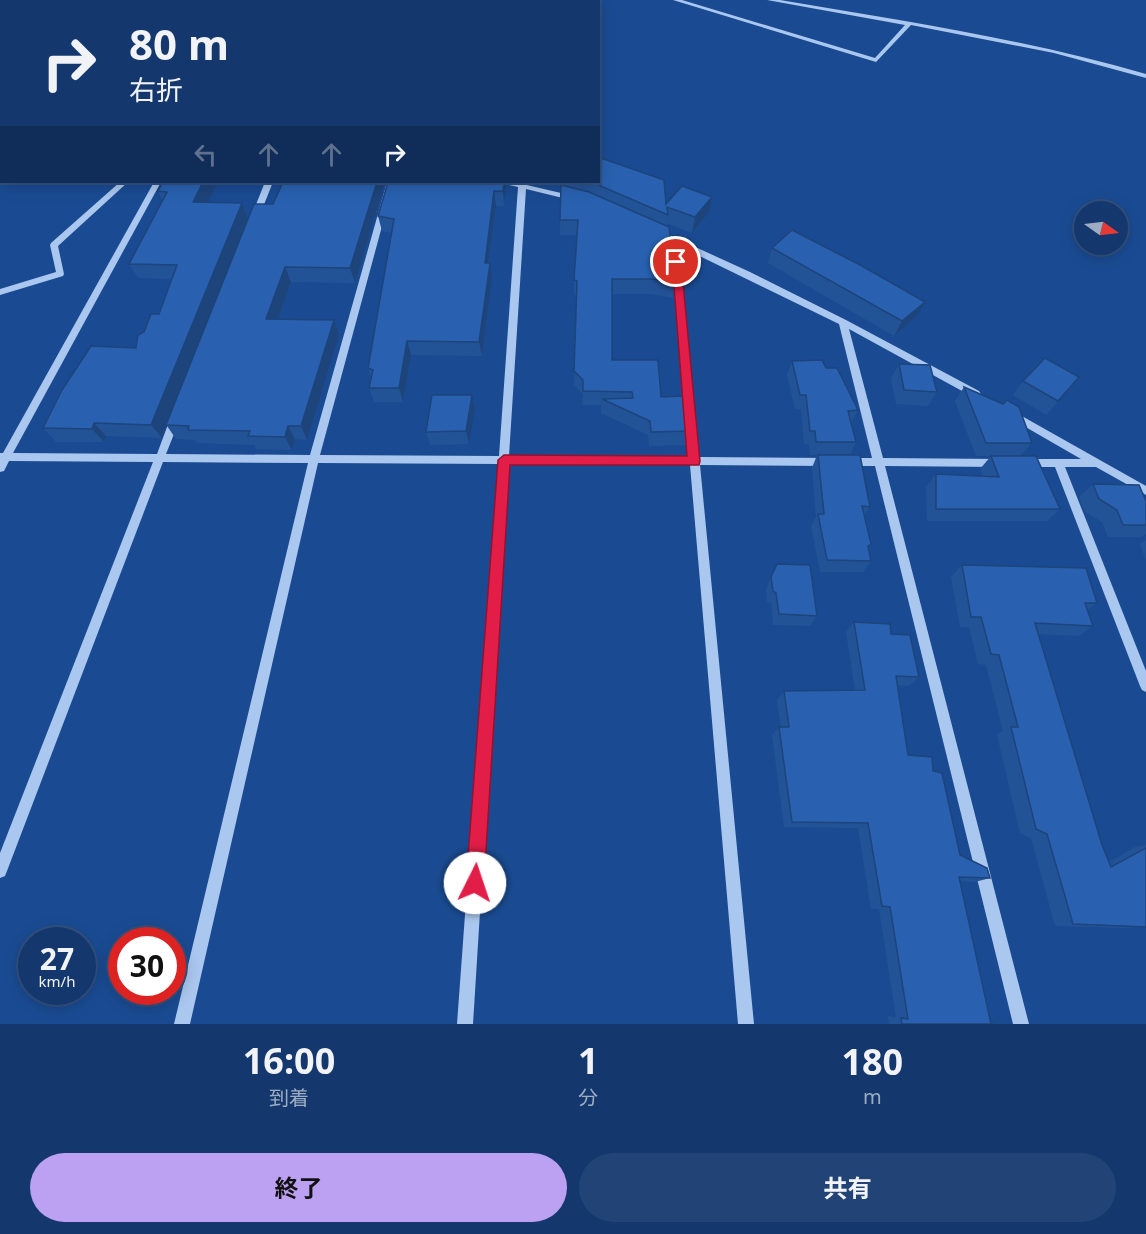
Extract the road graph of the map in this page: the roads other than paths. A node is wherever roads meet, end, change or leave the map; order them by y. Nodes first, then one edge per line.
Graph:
1 (676, 0) edge
2 (771, 0) edge
3 (908, 25) junction
4 (1146, 76) edge
5 (123, 183) edge
6 (156, 183) edge
7 (269, 183) edge
8 (390, 183) edge
9 (511, 183) edge
10 (522, 186) junction
11 (582, 201) edge
12 (252, 226) edge
13 (0, 292) edge
14 (843, 322) junction
15 (987, 400) edge
16 (181, 403) edge
17 (1007, 412) edge
18 (3, 457) edge
19 (159, 458) junction
20 (314, 459) junction
21 (504, 460) junction
22 (694, 461) junction
23 (877, 462) junction
24 (1058, 463) junction
25 (1099, 463) junction
26 (0, 468) edge
27 (1146, 491) edge
28 (1146, 686) edge
29 (0, 871) edge
30 (182, 1024) edge
31 (465, 1024) edge
32 (746, 1024) edge
33 (1021, 1024) edge

1 - 3 street
2 - 3 street
3 - 4 street
5 - 13 street
6 - 18 street
7 - 12 street
8 - 20 street
9 - 10 street
10 - 11 street
10 - 21 street
14 - 15 street
14 - 22 street
14 - 23 street
16 - 19 street
17 - 25 street
18 - 19 street
18 - 26 street
19 - 20 street
19 - 29 street
20 - 21 street
20 - 30 street
21 - 22 street
21 - 31 street
22 - 23 street
22 - 32 street
23 - 24 street
23 - 33 street
24 - 25 street
24 - 28 street
25 - 27 street

